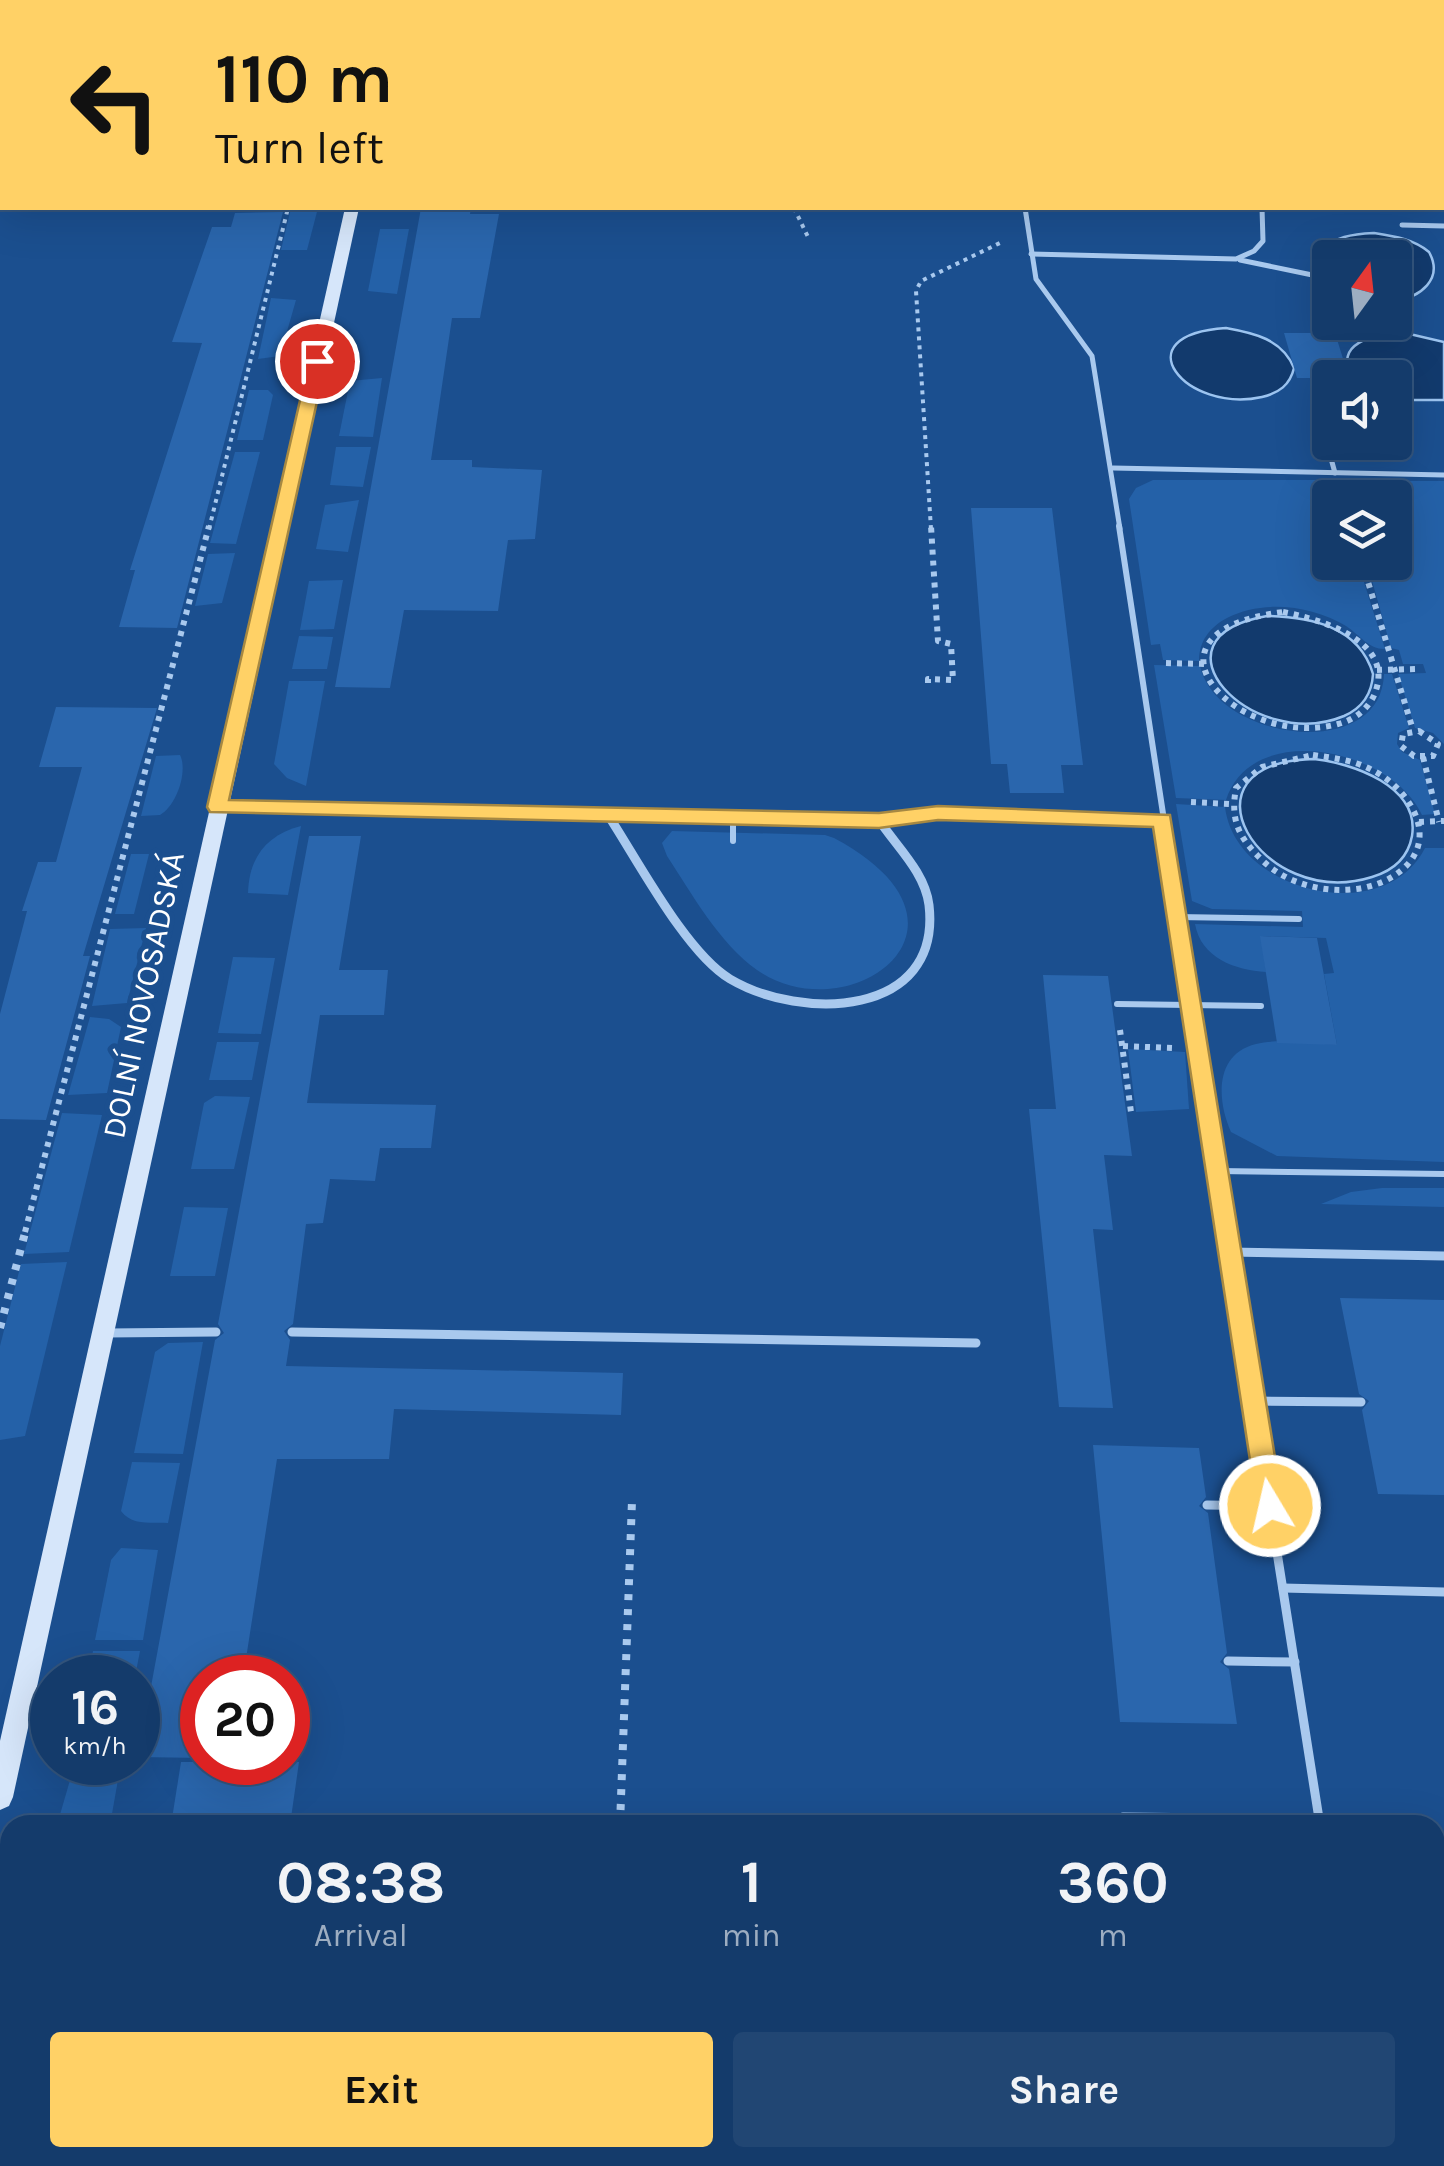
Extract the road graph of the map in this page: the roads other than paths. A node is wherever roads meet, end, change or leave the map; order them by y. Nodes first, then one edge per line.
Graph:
1 (352, 210) edge
2 (1024, 210) edge
3 (1263, 210) edge
4 (1402, 226) dead end
5 (1444, 226) edge
6 (1031, 254) junction
7 (1236, 259) junction
8 (1312, 275) edge
9 (1331, 460) edge
10 (1112, 468) junction
11 (1335, 473) junction
12 (1444, 475) edge
13 (218, 807) junction
14 (608, 815) junction
15 (733, 816) junction
16 (879, 820) junction
17 (1162, 820) junction
18 (733, 840) dead end
19 (1177, 917) junction
20 (1298, 919) dead end
21 (1117, 1004) road end
22 (1191, 1004) junction
23 (1262, 1006) dead end
24 (1218, 1172) junction
25 (1444, 1174) edge
26 (1230, 1252) junction
27 (1444, 1256) edge
28 (216, 1332) dead end
29 (292, 1332) dead end
30 (102, 1333) junction
31 (976, 1343) dead end
32 (1254, 1401) junction
33 (1361, 1402) dead end
34 (1208, 1506) dead end
35 (1270, 1506) junction
36 (1283, 1588) junction
37 (1444, 1592) edge
38 (1228, 1661) dead end
39 (1294, 1662) junction
40 (0, 1797) edge
41 (1318, 1815) edge

1 - 13 main road, DOLNÍ NOVOSADSKÁ
2 - 6 lane
3 - 7 lane
4 - 5 lane
6 - 7 lane
6 - 10 lane
7 - 8 lane
9 - 11 lane
10 - 11 lane
10 - 17 lane
11 - 12 lane
13 - 14 street
13 - 30 main road, DOLNÍ NOVOSADSKÁ
14 - 15 street
14 - 16 street
15 - 16 street
15 - 18 lane
16 - 17 lane
17 - 19 lane
19 - 20 lane
19 - 22 lane
21 - 22 lane
22 - 23 lane
22 - 24 lane
24 - 25 lane
24 - 26 lane
26 - 27 lane
26 - 32 lane
28 - 30 lane
29 - 31 lane
30 - 40 main road, DOLNÍ NOVOSADSKÁ
32 - 33 lane
32 - 35 lane
34 - 35 lane
35 - 36 lane
36 - 37 lane
36 - 39 lane
38 - 39 lane
39 - 41 lane

